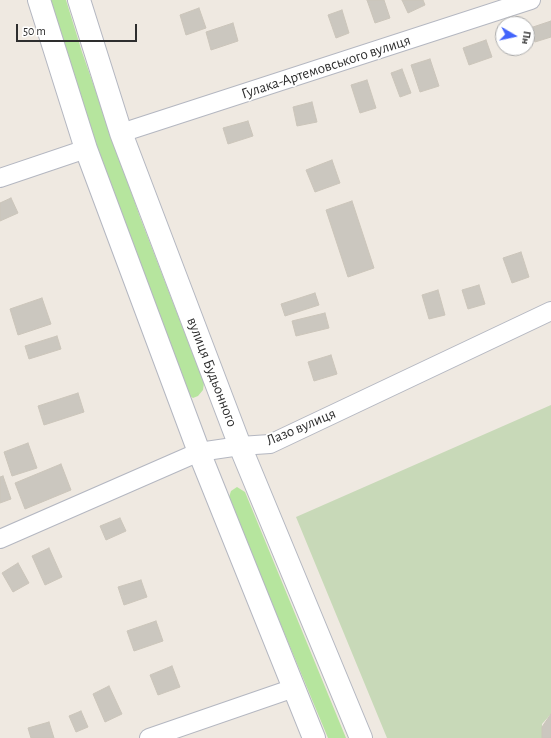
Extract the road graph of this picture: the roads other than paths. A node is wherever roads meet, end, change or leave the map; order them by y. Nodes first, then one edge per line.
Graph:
1 (39, 0) edge
2 (79, 0) edge
3 (531, 0) edge
4 (121, 133) junction
5 (86, 149) junction
6 (0, 178) edge
7 (551, 311) edge
8 (240, 446) junction
9 (199, 452) junction
10 (0, 539) edge
11 (294, 688) junction
12 (149, 738) edge
13 (314, 738) edge
14 (361, 738) edge

1 - 5 main road
2 - 4 main road, вулиця Будьонного
3 - 4 street, Гулака-Артемовського вулиця
4 - 8 main road, вулиця Будьонного
5 - 6 street
5 - 9 main road
7 - 8 street, Лазо вулиця
8 - 9 street, Лазо вулиця
8 - 14 main road, вулиця Будьонного
9 - 10 street, Лазо вулиця
9 - 11 main road
11 - 12 street
11 - 13 main road

